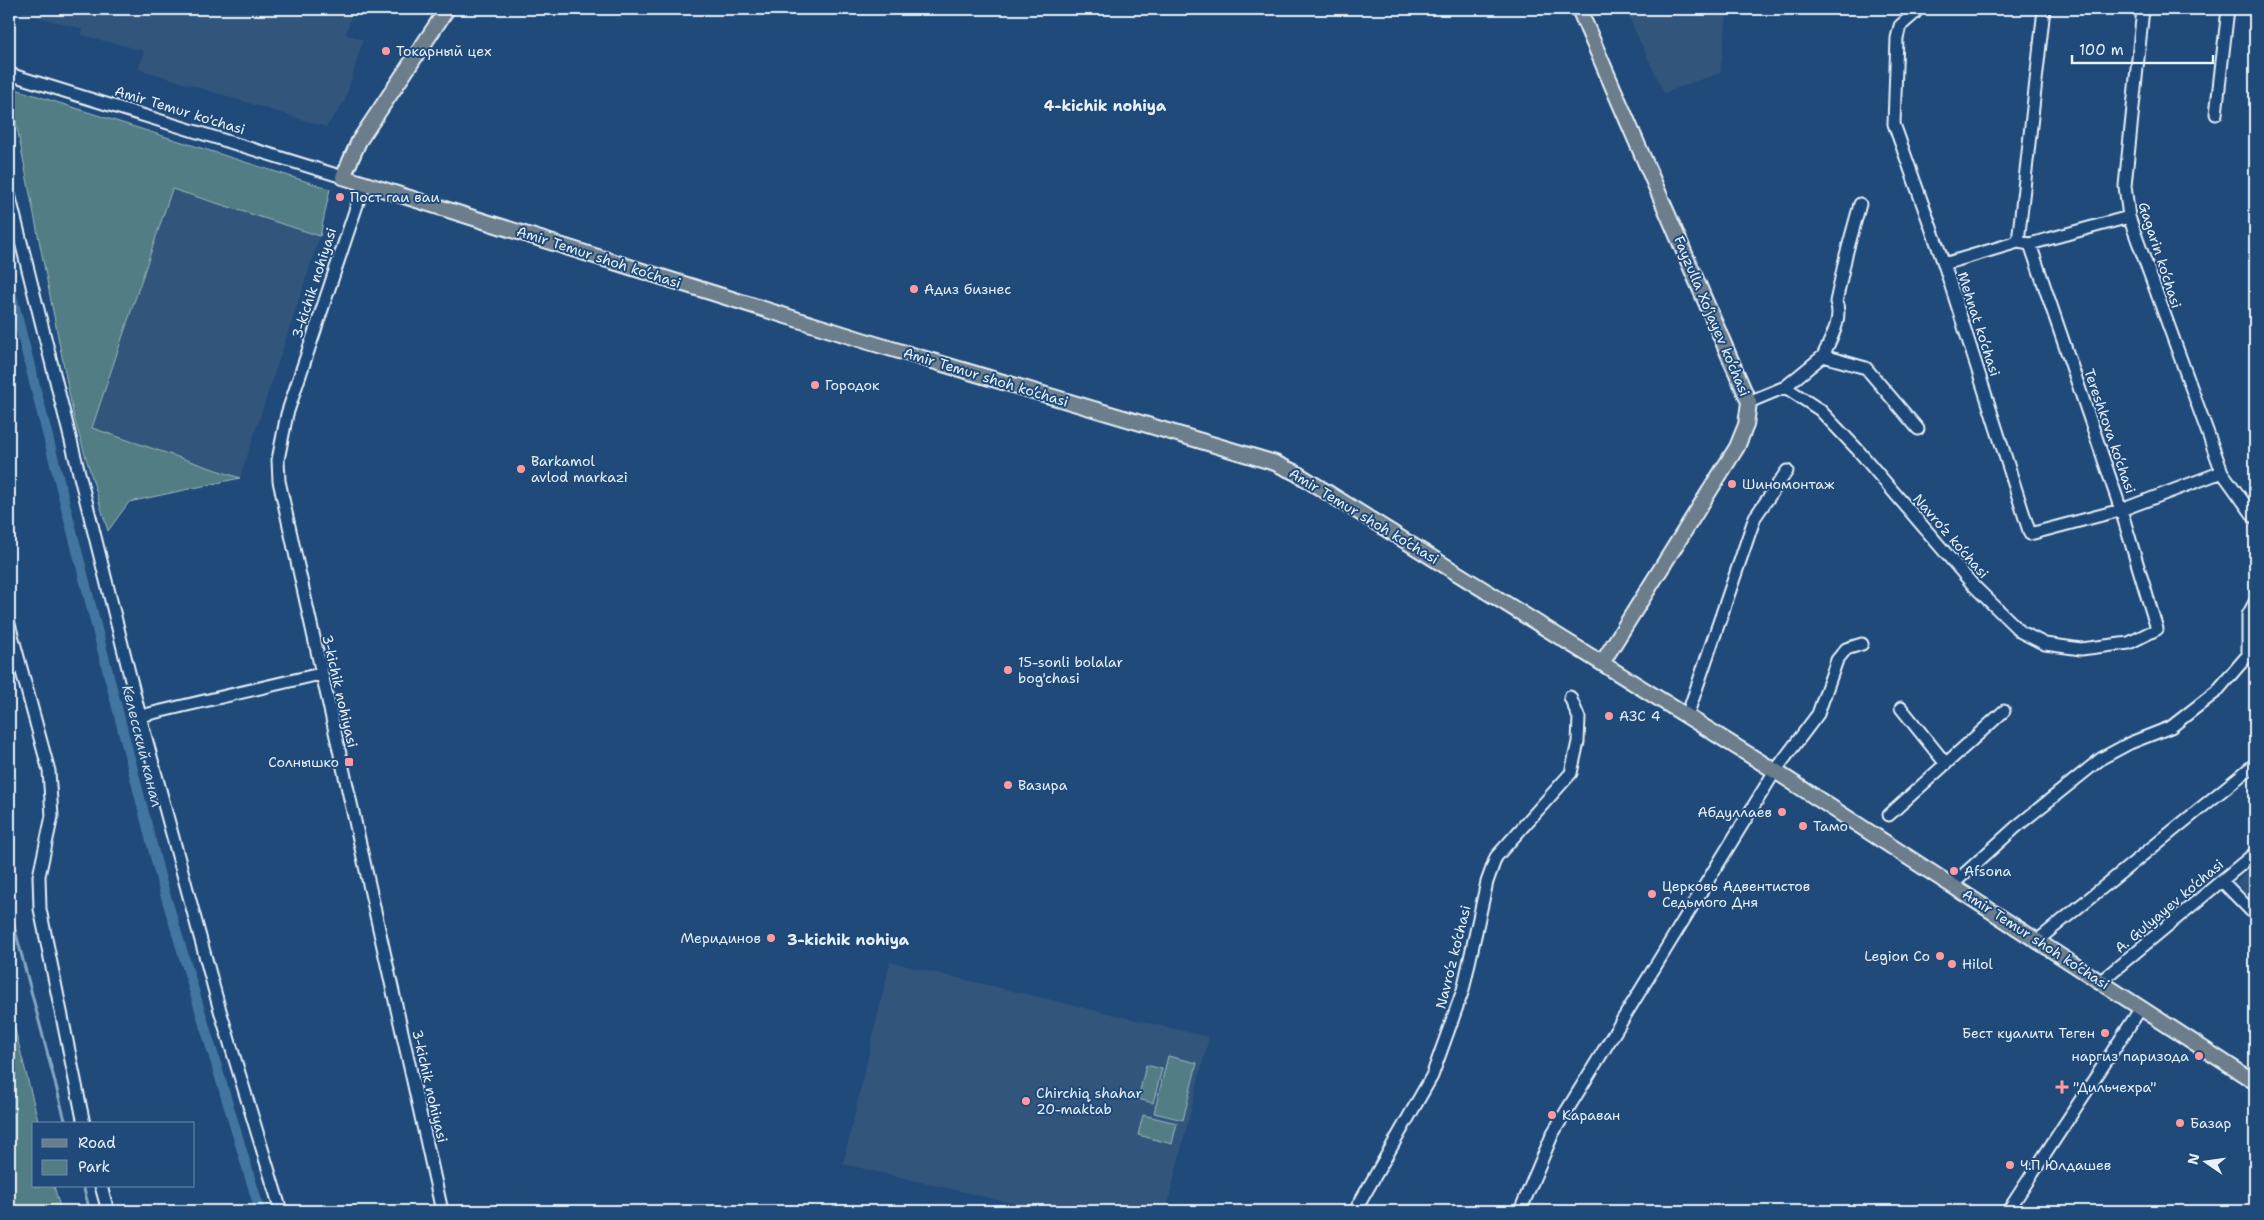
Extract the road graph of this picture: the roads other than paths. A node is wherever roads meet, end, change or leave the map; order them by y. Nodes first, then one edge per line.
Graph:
1 (447, 9) edge
2 (1579, 9) edge
3 (1916, 9) edge
4 (2044, 9) edge
5 (2143, 9) edge
6 (2228, 9) edge
7 (9, 74) edge
8 (2216, 114) dead end
9 (343, 177) junction
10 (364, 184) junction
11 (9, 194) edge
12 (1860, 204) dead end
13 (2129, 217) junction
14 (2024, 243) junction
15 (1944, 264) junction
16 (1823, 356) junction
17 (1785, 387) junction
18 (1749, 402) junction
19 (1918, 429) dead end
20 (1787, 470) dead end
21 (2222, 472) junction
22 (2121, 510) junction
23 (2255, 518) edge
24 (2255, 602) edge
25 (9, 624) edge
26 (2157, 629) joint
27 (1862, 644) dead end
28 (1602, 663) junction
29 (320, 674) junction
30 (1570, 696) dead end
31 (1901, 708) dead end
32 (2004, 712) dead end
33 (140, 716) junction
34 (1687, 716) junction
35 (1946, 764) junction
36 (2255, 764) edge
37 (1775, 772) junction
38 (1889, 816) dead end
39 (2255, 853) edge
40 (2222, 881) junction
41 (1952, 885) junction
42 (2255, 915) edge
43 (2038, 940) junction
44 (2101, 981) junction
45 (2141, 1008) junction
46 (2255, 1082) edge
47 (84, 1122) edge
48 (102, 1188) edge
49 (108, 1211) edge
50 (281, 1211) edge
51 (442, 1211) edge
52 (1355, 1211) edge
53 (1520, 1211) edge
54 (2008, 1211) edge

1 - 9 main road
2 - 18 main road, Fayzulla Xo‘jayev ko‘chasi
3 - 15 street, Mehnat ko‘chasi
4 - 14 street, Tereshkova ko‘chasi
5 - 13 street, Gagarin ko‘chasi
6 - 8 street
7 - 9 street, Amir Temur ko'chasi
9 - 10 main road, Amir Temur shoh ko‘chasi
10 - 28 main road, Amir Temur shoh ko‘chasi
10 - 29 street, 3-kichik nohiyasi
11 - 33 street
12 - 16 street
13 - 14 street
13 - 21 street, Gagarin ko‘chasi
14 - 15 street
14 - 22 street, Tereshkova ko‘chasi
15 - 22 street, Mehnat ko‘chasi
16 - 17 street
16 - 19 street
17 - 18 street
17 - 26 street, Navro‘z ko‘chasi
18 - 28 main road, Fayzulla Xo‘jayev ko‘chasi
20 - 34 street
21 - 22 street
21 - 23 street, Gagarin ko‘chasi
22 - 26 street, Tereshkova ko‘chasi
24 - 41 street
25 - 47 street
27 - 37 street
28 - 34 main road, Amir Temur shoh ko‘chasi
29 - 33 street
29 - 51 street, 3-kichik nohiyasi
30 - 52 street, Navro‘z ko‘chasi
31 - 35 street
32 - 35 street
33 - 50 street
34 - 37 main road, Amir Temur shoh ko‘chasi
35 - 38 street
36 - 43 street
37 - 41 main road, Amir Temur shoh ko‘chasi
37 - 53 street
39 - 40 street, A. Gulyayev ko‘chasi
40 - 42 street
40 - 44 street, A. Gulyayev ko‘chasi
41 - 43 main road, Amir Temur shoh ko‘chasi
43 - 44 main road, Amir Temur shoh ko‘chasi
44 - 45 main road, Amir Temur shoh ko‘chasi
45 - 46 main road, Amir Temur shoh ko‘chasi
45 - 54 street
48 - 49 street

